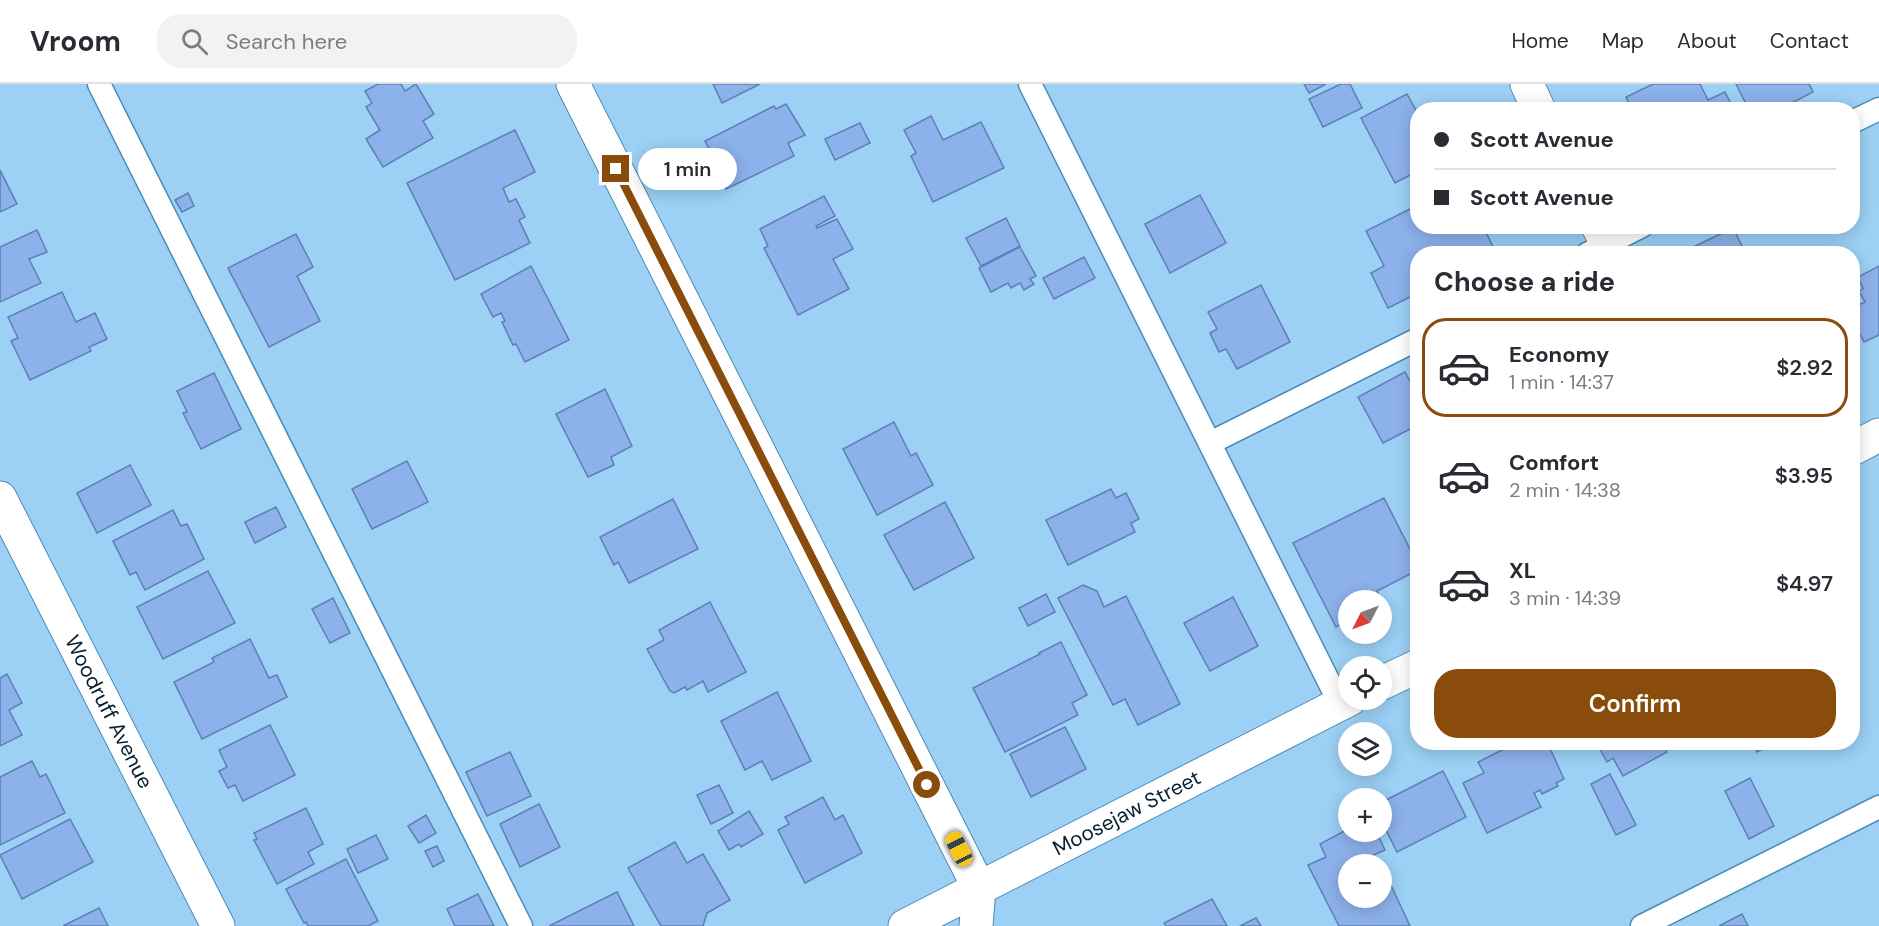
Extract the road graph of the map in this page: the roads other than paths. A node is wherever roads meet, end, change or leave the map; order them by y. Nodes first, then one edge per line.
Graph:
1 (99, 84) edge
2 (573, 84) edge
3 (1030, 84) edge
4 (1527, 84) edge
5 (1535, 102) edge
6 (1879, 109) edge
7 (1860, 119) edge
8 (1624, 234) edge
9 (1601, 244) edge
10 (1410, 343) edge
11 (1879, 435) edge
12 (1210, 443) junction
13 (1860, 445) edge
14 (0, 498) edge
15 (1410, 670) edge
16 (1392, 678) edge
17 (1338, 688) edge
18 (1338, 705) edge
19 (1879, 807) edge
20 (979, 888) junction
21 (218, 926) edge
22 (521, 926) edge
23 (905, 926) edge
24 (976, 926) edge
25 (1642, 926) edge

1 - 22 lane
2 - 20 street
3 - 12 lane
4 - 5 street
6 - 7 lane
8 - 9 lane
10 - 12 lane
11 - 13 street
12 - 17 lane
14 - 21 street, Woodruff Avenue
15 - 16 street
18 - 20 street, Moosejaw Street
19 - 25 lane
20 - 23 street, Moosejaw Street
20 - 24 street

